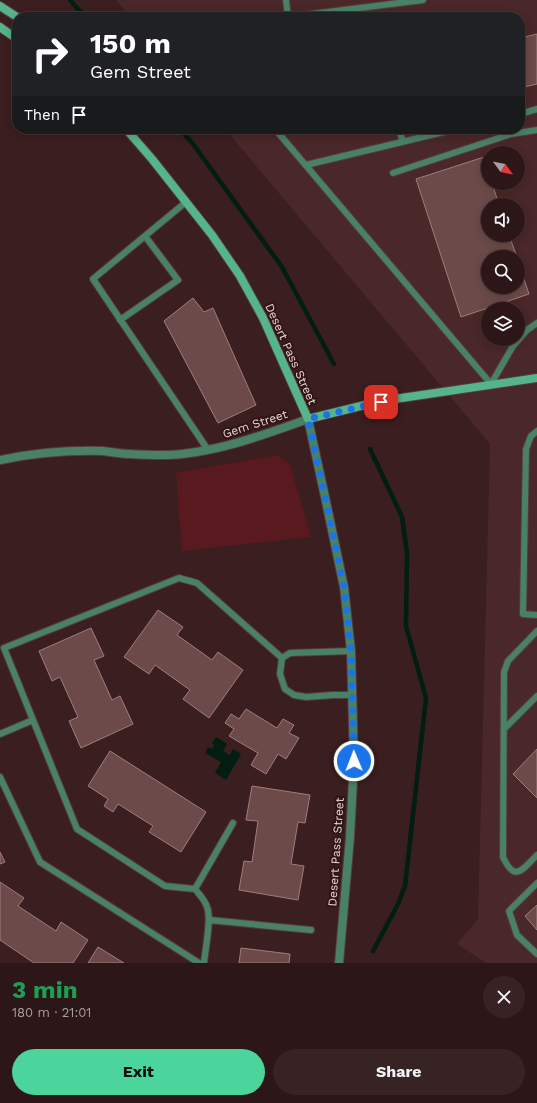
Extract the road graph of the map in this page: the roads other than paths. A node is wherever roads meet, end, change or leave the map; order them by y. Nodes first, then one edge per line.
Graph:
1 (286, 0) edge
2 (423, 0) edge
3 (0, 6) edge
4 (287, 12) edge
5 (328, 12) edge
6 (12, 14) edge
7 (0, 27) edge
8 (12, 36) edge
9 (537, 109) edge
10 (525, 113) edge
11 (525, 130) edge
12 (537, 130) edge
13 (130, 134) edge
14 (279, 134) edge
15 (400, 134) edge
16 (435, 134) edge
17 (503, 134) edge
18 (402, 142) junction
19 (306, 165) junction
20 (393, 173) dead end
21 (186, 202) junction
22 (145, 236) junction
23 (120, 320) junction
24 (537, 323) edge
25 (537, 378) edge
26 (491, 384) junction
27 (308, 419) junction
28 (537, 431) edge
29 (208, 450) junction
30 (0, 460) edge
31 (537, 615) edge
32 (537, 631) edge
33 (351, 651) junction
34 (282, 658) junction
35 (353, 695) junction
36 (537, 696) edge
37 (33, 720) junction
38 (504, 729) junction
39 (0, 734) edge
40 (0, 777) edge
41 (2, 784) edge
42 (233, 823) dead end
43 (537, 855) edge
44 (537, 883) edge
45 (195, 888) junction
46 (209, 920) junction
47 (311, 930) dead end
48 (537, 954) edge
49 (199, 963) edge
50 (204, 963) edge
51 (339, 963) edge

1 - 4 lane
2 - 5 lane
3 - 6 street
7 - 8 street
9 - 10 lane
11 - 12 lane
13 - 21 street, Desert Pass Street
14 - 19 lane
15 - 18 lane
16 - 18 lane
17 - 20 lane
18 - 19 lane
19 - 26 lane
21 - 22 lane
21 - 27 street, Desert Pass Street
22 - 23 lane
22 - 23 lane
23 - 29 lane
24 - 26 lane
25 - 26 street, Gem Street
26 - 27 street, Gem Street
27 - 29 street, Gem Street
27 - 33 street, Desert Pass Street
28 - 31 lane
29 - 30 street, Gem Street
32 - 38 lane
33 - 34 lane
33 - 35 street, Desert Pass Street
34 - 35 lane
34 - 37 lane
35 - 51 street, Desert Pass Street
36 - 38 lane
37 - 39 lane
37 - 45 lane
38 - 43 lane
40 - 41 lane
41 - 49 lane
42 - 45 lane
44 - 48 lane
45 - 46 lane
46 - 47 lane
46 - 50 lane

